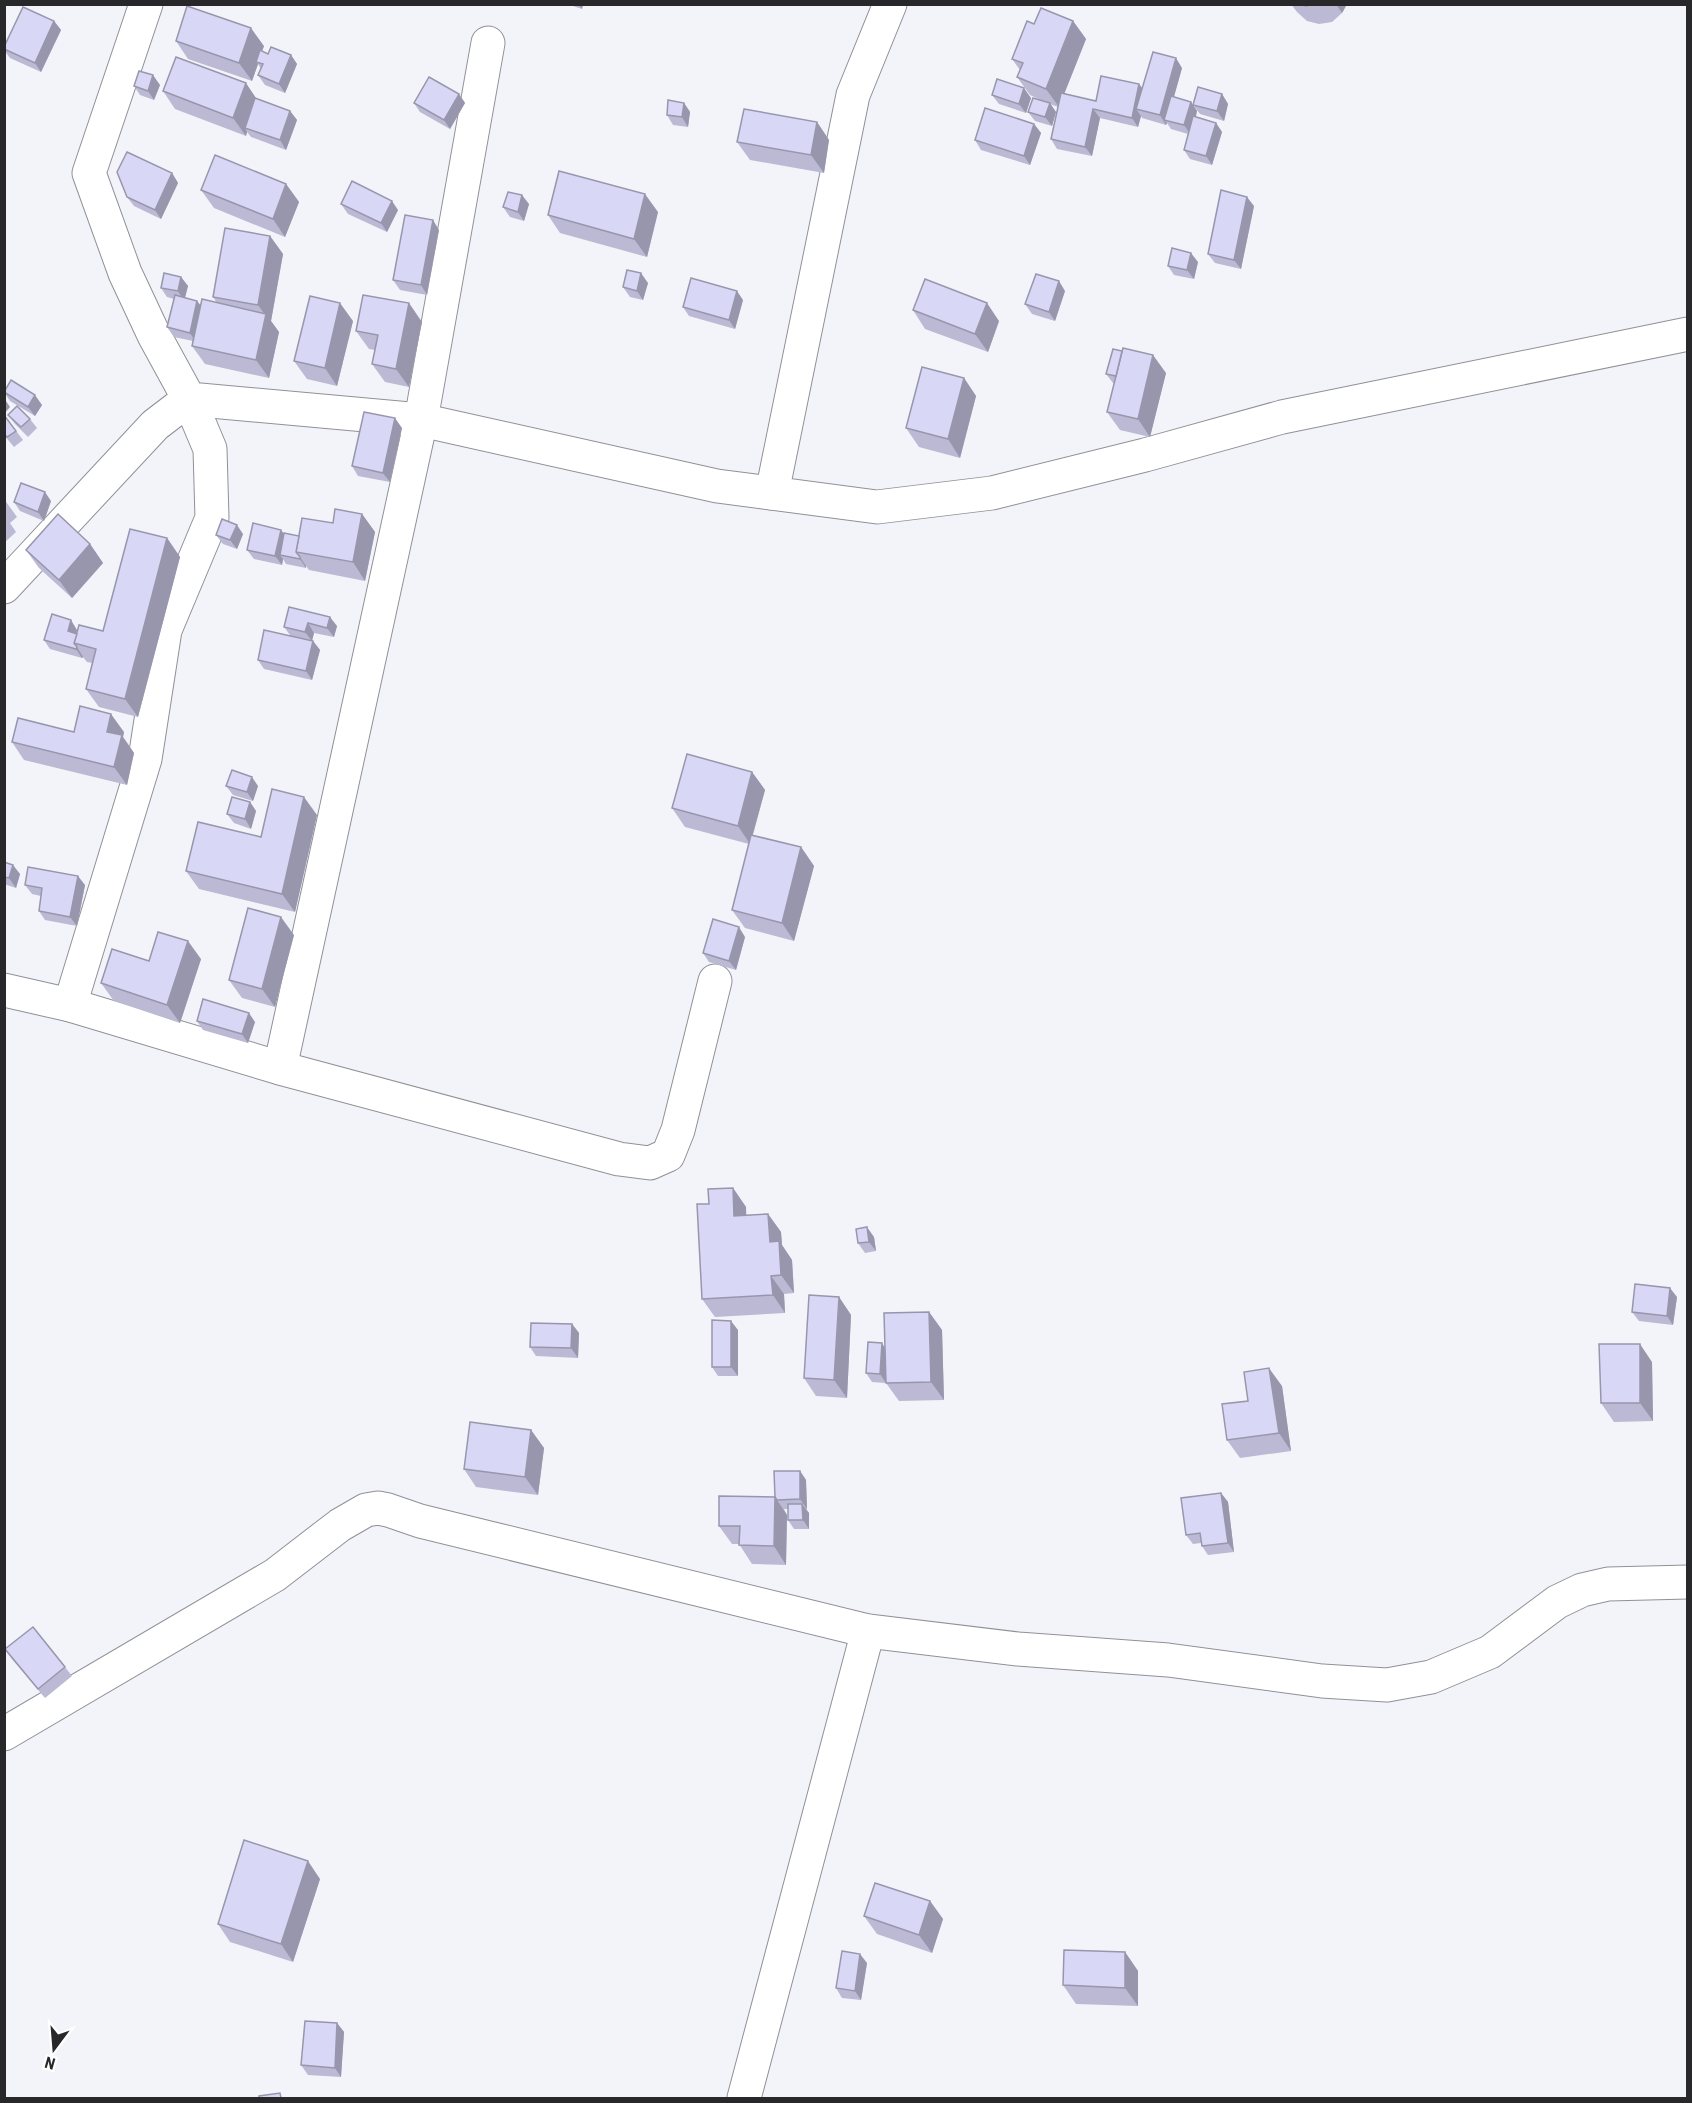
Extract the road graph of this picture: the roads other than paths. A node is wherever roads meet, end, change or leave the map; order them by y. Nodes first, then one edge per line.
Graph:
1 (146, 4) edge
2 (890, 4) edge
3 (488, 43) dead end
4 (1688, 334) edge
5 (189, 399) junction
6 (421, 420) junction
7 (772, 493) junction
8 (4, 587) edge
9 (715, 981) dead end
10 (4, 990) edge
11 (70, 1005) junction
12 (280, 1068) junction
13 (1688, 1582) edge
14 (868, 1631) junction
15 (4, 1734) edge
16 (744, 2098) edge

1 - 5 street
2 - 7 street
3 - 6 street
4 - 7 street
5 - 6 street
5 - 8 street
5 - 11 street
6 - 7 street
6 - 12 street
9 - 12 street
10 - 11 street
11 - 12 street
13 - 14 street
14 - 15 street
14 - 16 street

